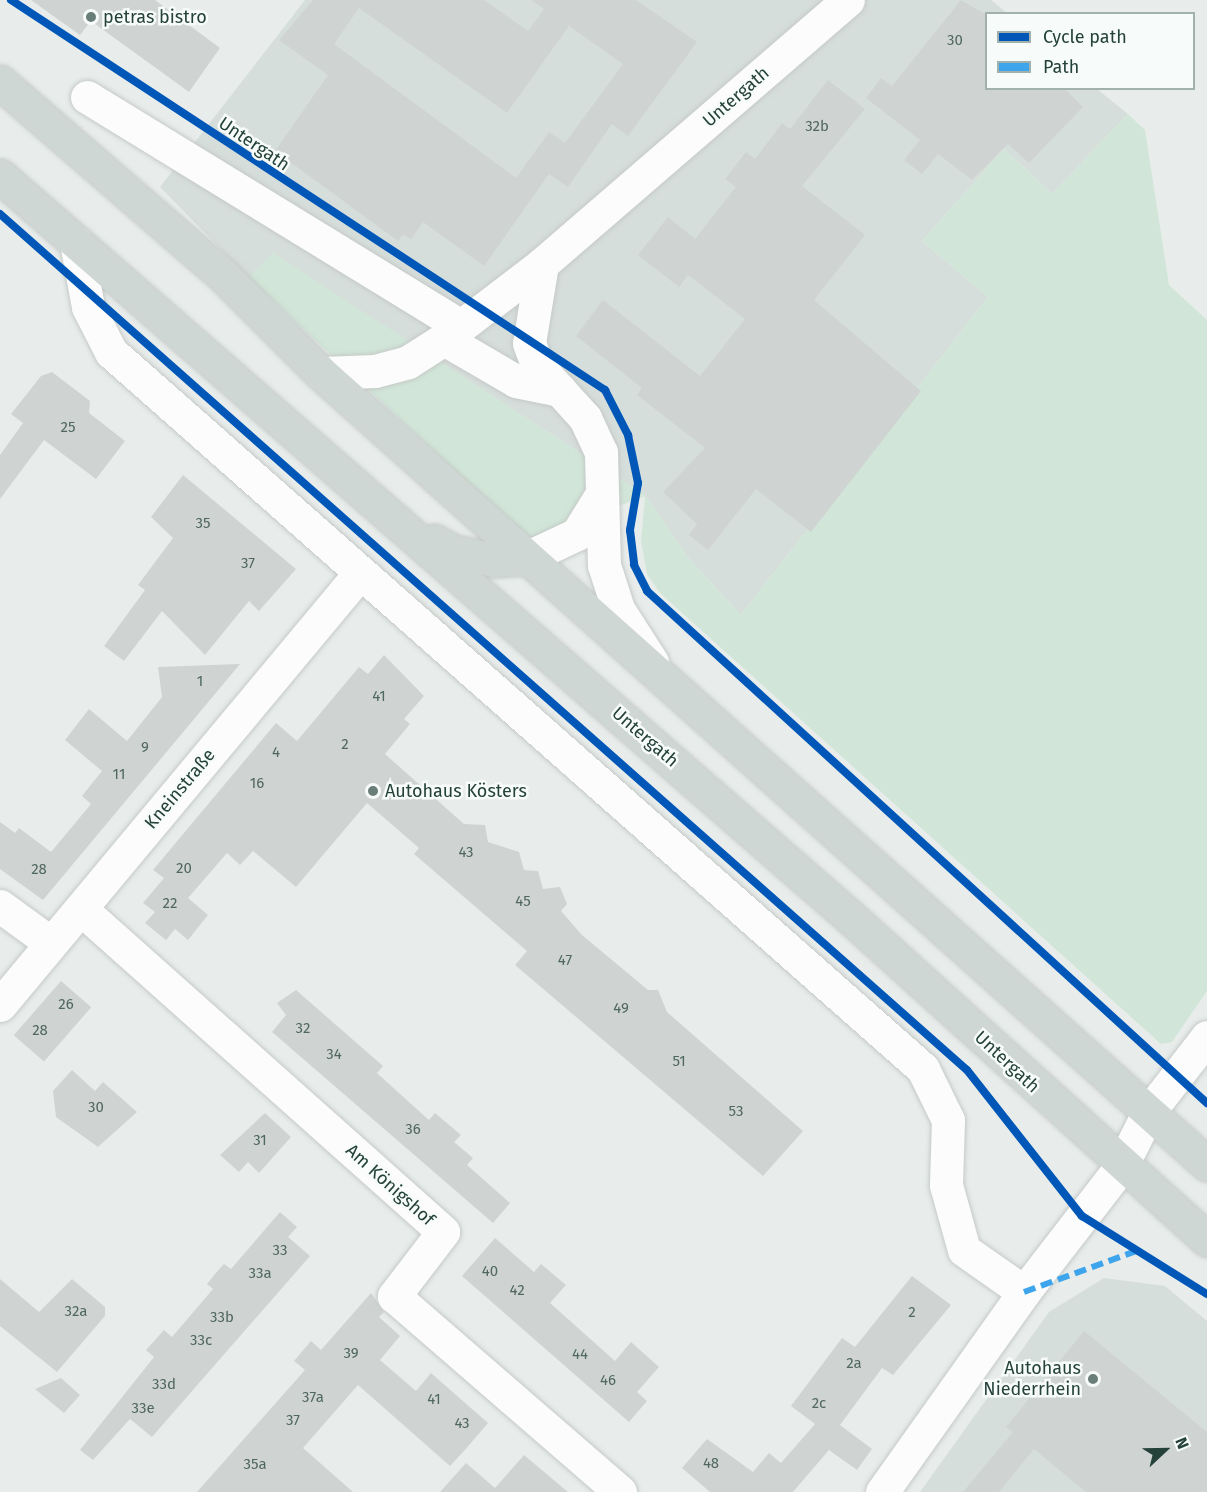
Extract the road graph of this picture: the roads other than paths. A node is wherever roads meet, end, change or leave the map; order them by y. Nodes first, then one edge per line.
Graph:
1 (848, 0) edge
2 (0, 82) edge
3 (87, 97) dead end
4 (0, 177) edge
5 (76, 242) junction
6 (542, 264) junction
7 (452, 333) junction
8 (321, 373) junction
9 (560, 390) junction
10 (601, 495) junction
11 (396, 519) junction
12 (526, 558) junction
13 (360, 573) junction
14 (661, 676) junction
15 (0, 906) edge
16 (81, 909) junction
17 (51, 944) junction
18 (0, 1005) edge
19 (1207, 1037) edge
20 (1148, 1113) junction
21 (1207, 1164) edge
22 (1122, 1165) junction
23 (1207, 1240) edge
24 (1024, 1292) junction
25 (620, 1492) edge
26 (882, 1492) edge

1 - 6 street, Untergath
2 - 8 main road
3 - 7 street
4 - 5 main road, Untergath
5 - 11 main road, Untergath
5 - 13 street
6 - 7 street, Untergath
6 - 9 street
7 - 8 street, Untergath
7 - 9 street
8 - 12 main road
9 - 10 street
10 - 12 street
10 - 14 street
11 - 12 main road
11 - 22 main road, Untergath
12 - 14 main road
13 - 16 street, Kneinstraße
13 - 24 street
14 - 20 main road
15 - 17 street
16 - 17 street, Kneinstraße
16 - 25 street, Am Königshof
17 - 18 street, Kneinstraße
19 - 20 street
20 - 21 main road
20 - 22 street
22 - 23 main road, Untergath
22 - 24 street
24 - 26 street

